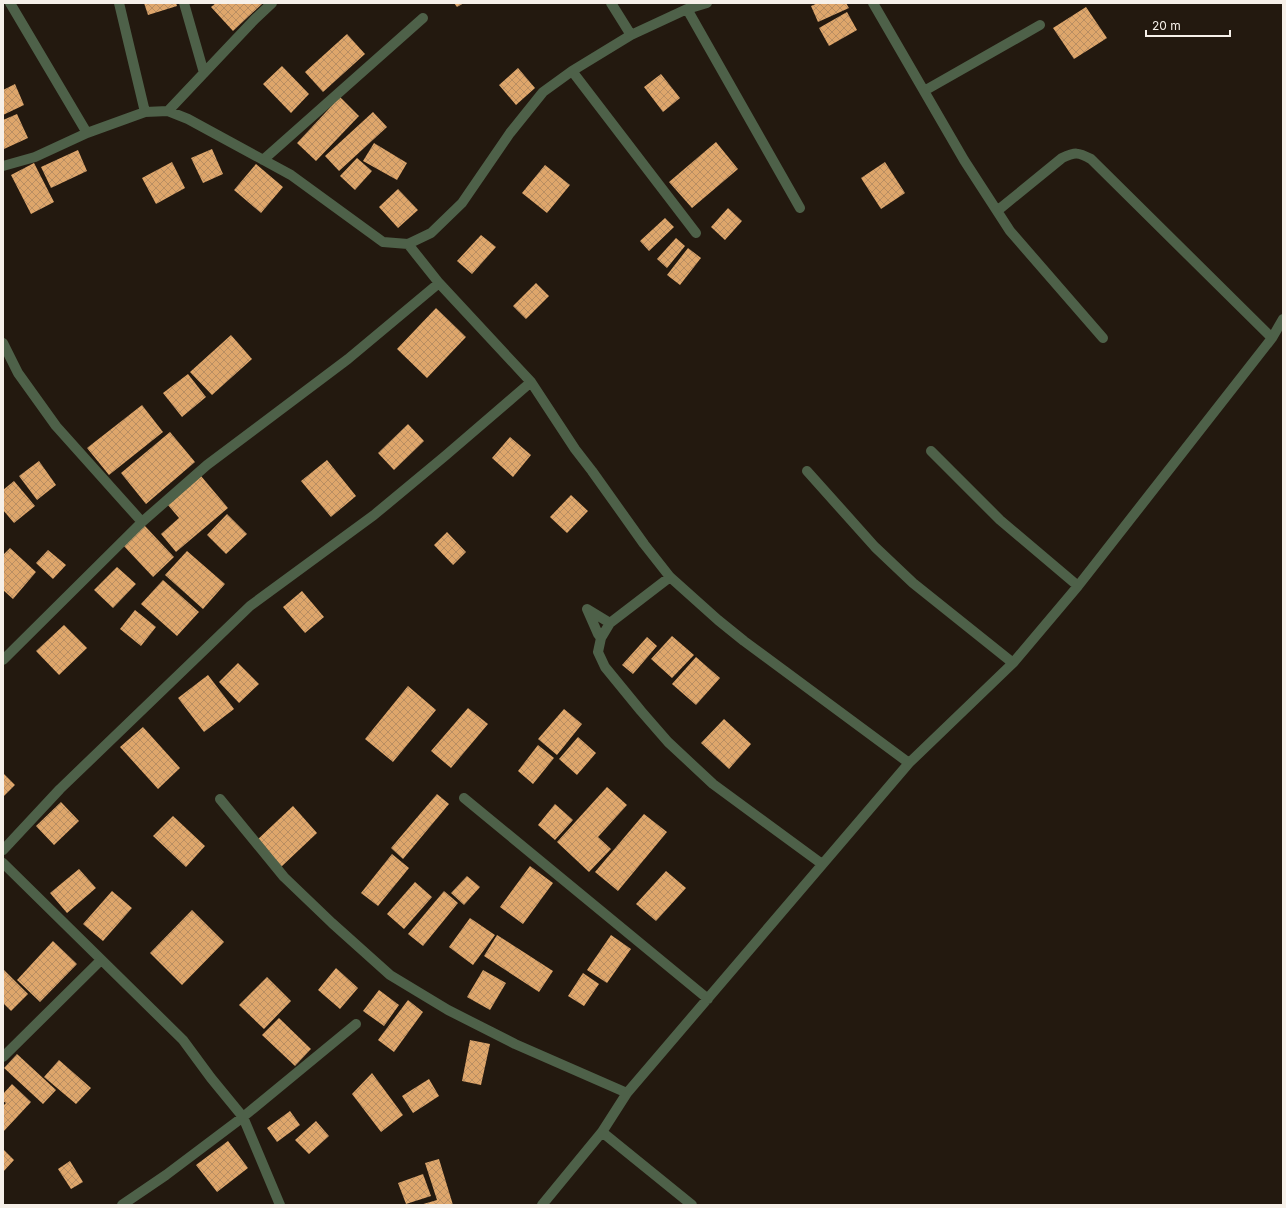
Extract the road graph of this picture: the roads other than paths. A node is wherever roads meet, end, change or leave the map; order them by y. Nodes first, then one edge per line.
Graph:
1 (10, 3) edge
2 (119, 3) edge
3 (184, 3) edge
4 (272, 3) edge
5 (611, 3) edge
6 (707, 3) edge
7 (873, 3) edge
8 (687, 9) junction
9 (423, 18) dead end
10 (1040, 25) dead end
11 (632, 35) junction
12 (572, 72) junction
13 (204, 73) junction
14 (924, 91) junction
15 (168, 111) junction
16 (145, 112) junction
17 (87, 133) junction
18 (263, 160) junction
19 (3, 166) edge
20 (800, 208) dead end
21 (997, 210) junction
22 (696, 233) dead end
23 (408, 244) junction
24 (439, 283) junction
25 (1283, 319) edge
26 (1103, 338) dead end
27 (1272, 338) junction
28 (3, 343) edge
29 (531, 382) junction
30 (931, 451) dead end
31 (807, 471) dead end
32 (142, 522) junction
33 (670, 577) junction
34 (1078, 586) junction
35 (610, 623) junction
36 (601, 638) junction
37 (3, 660) edge
38 (1013, 663) junction
39 (909, 763) junction
40 (464, 798) dead end
41 (220, 799) dead end
42 (3, 850) edge
43 (3, 863) edge
44 (822, 864) junction
45 (102, 960) junction
46 (708, 999) junction
47 (356, 1024) dead end
48 (3, 1057) edge
49 (627, 1093) junction
50 (243, 1117) junction
51 (602, 1132) junction
52 (122, 1205) edge
53 (280, 1205) edge
54 (542, 1205) edge
55 (692, 1205) edge

1 - 17 street
2 - 16 street
3 - 13 street
4 - 13 street
5 - 11 street
6 - 8 street
7 - 14 street
8 - 11 street
8 - 20 street
9 - 18 street
10 - 14 street
11 - 12 street
12 - 22 street
12 - 23 street
13 - 15 street
14 - 21 street
15 - 16 street
15 - 18 street
16 - 17 street
17 - 19 street
18 - 23 street
21 - 26 street
21 - 27 street
23 - 24 street
24 - 29 street
24 - 32 street
25 - 27 street
27 - 34 street
28 - 32 street
29 - 33 street
29 - 42 street
30 - 34 street
31 - 38 street
32 - 37 street
33 - 35 street
33 - 39 street
34 - 38 street
35 - 36 street
35 - 36 street
36 - 44 street
38 - 39 street
39 - 44 street
40 - 46 street
41 - 49 street
43 - 45 street
44 - 46 street
45 - 48 street
45 - 50 street
46 - 49 street
47 - 50 street
49 - 51 street
50 - 52 street
50 - 53 street
51 - 54 street
51 - 55 street

